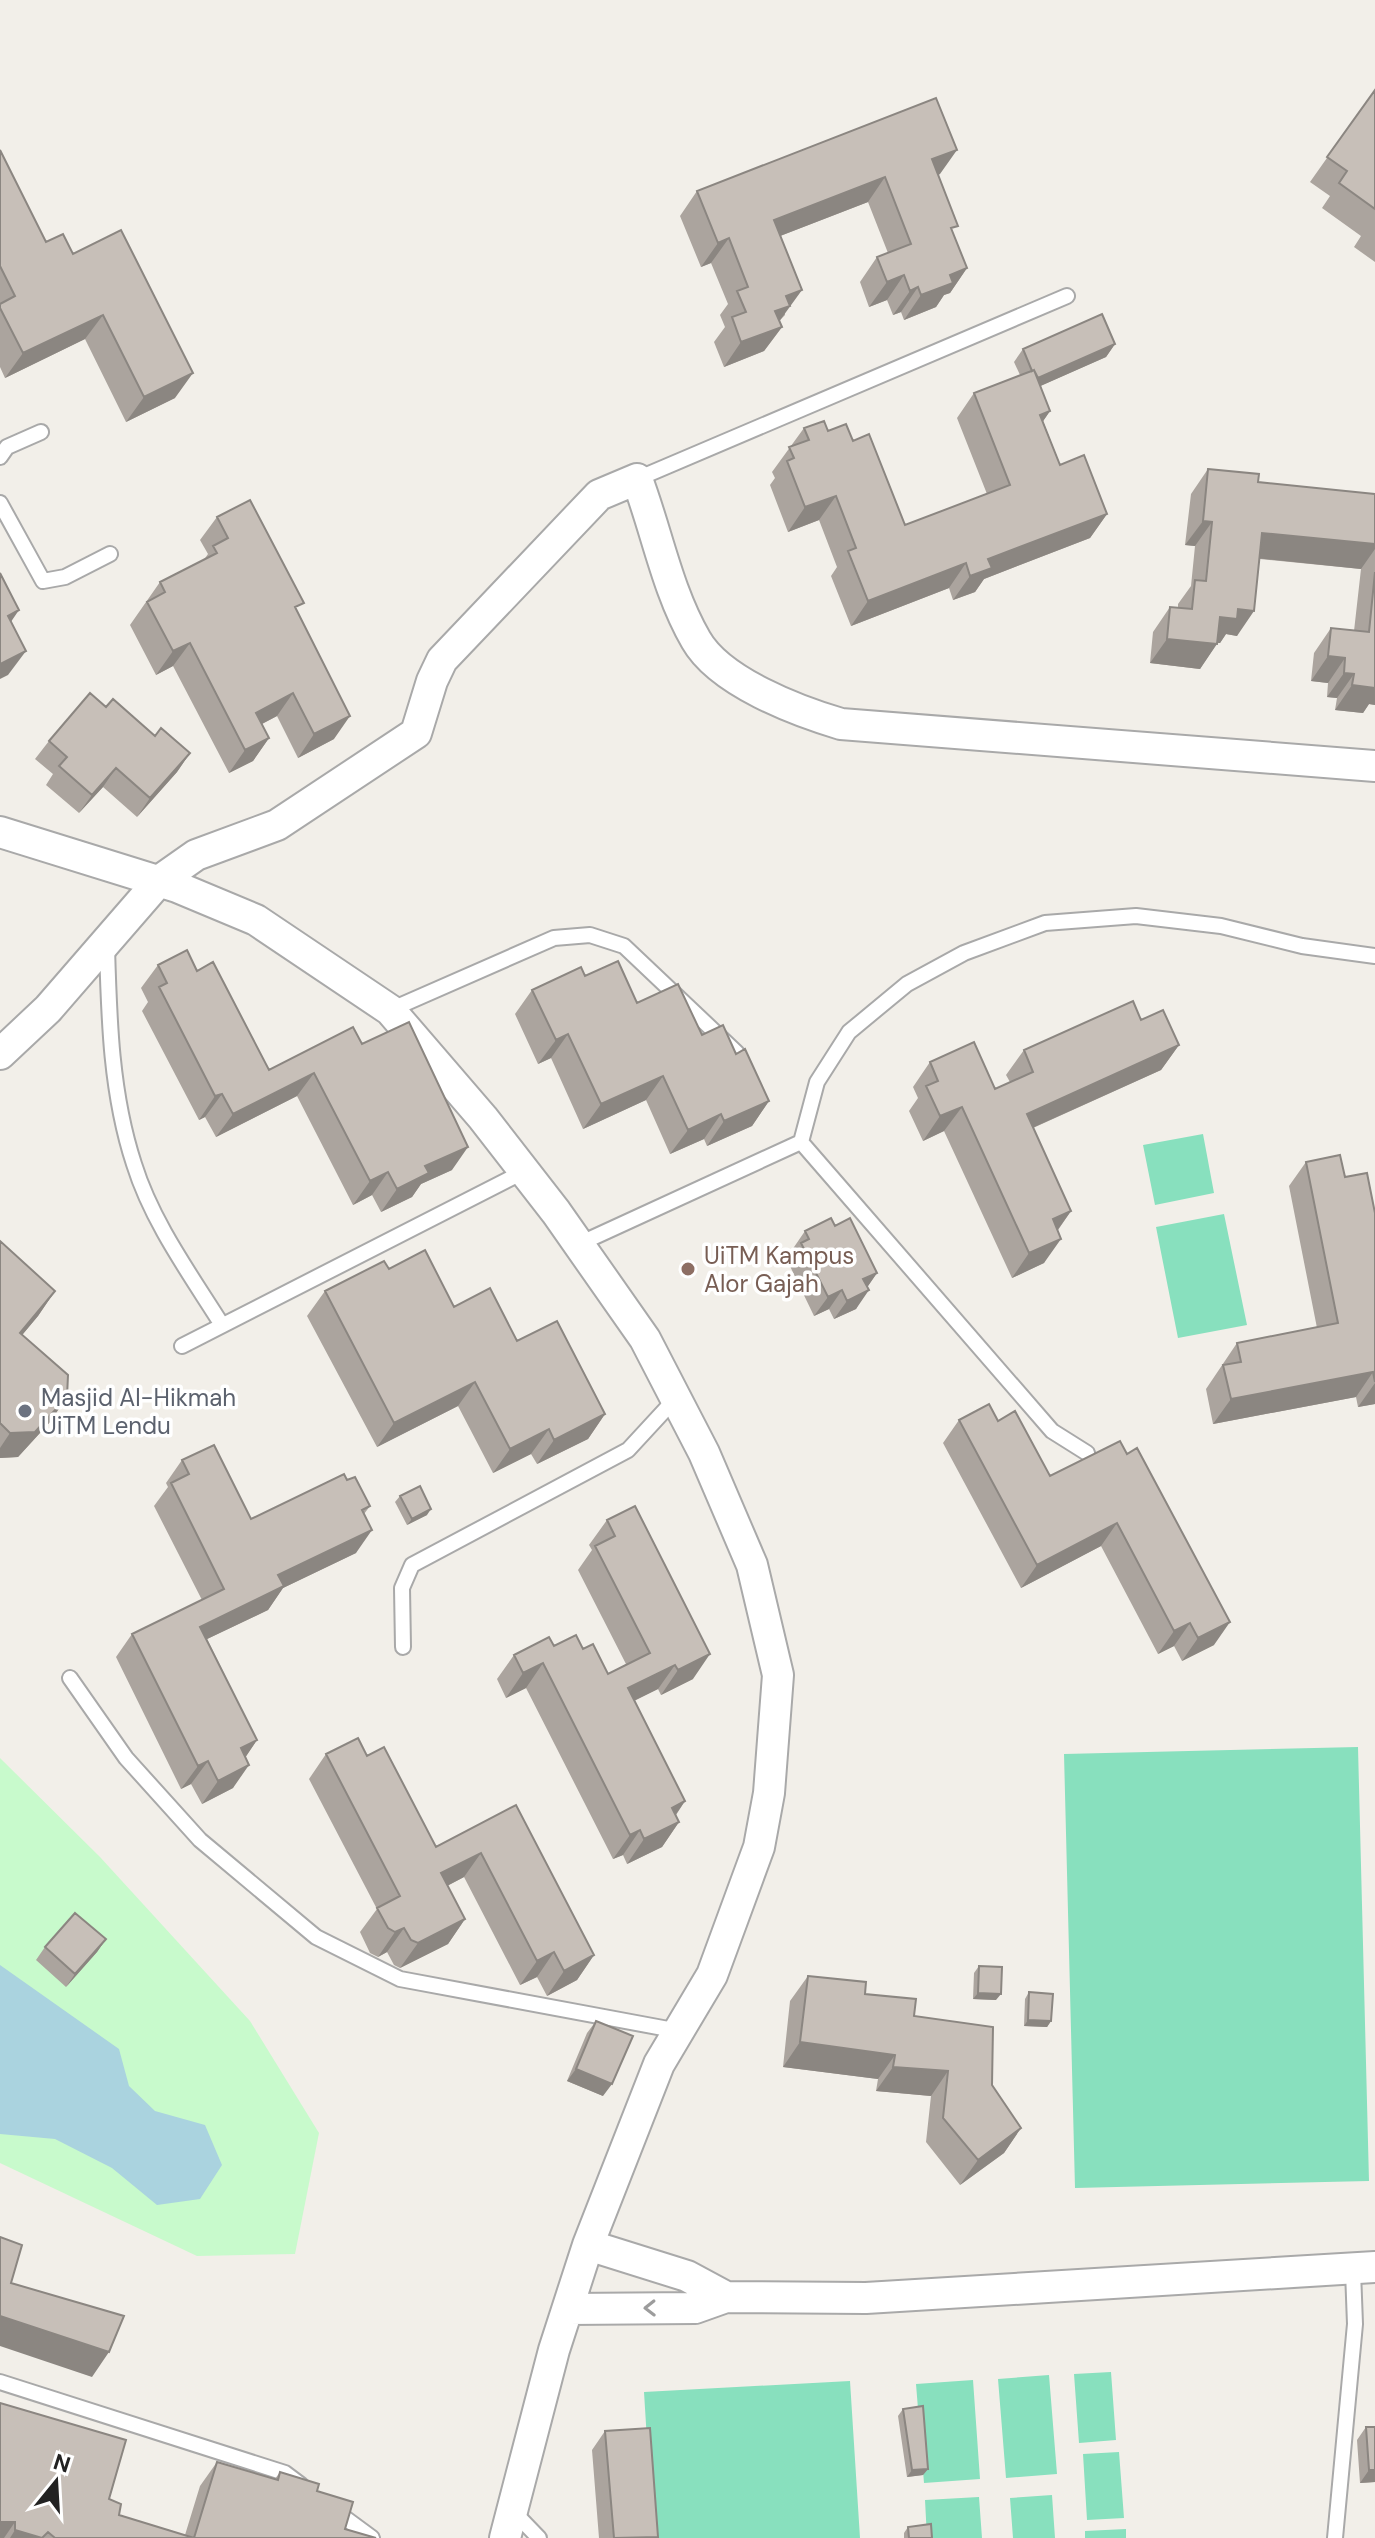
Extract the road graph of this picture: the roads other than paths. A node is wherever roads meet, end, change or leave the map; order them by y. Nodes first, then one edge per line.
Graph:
1 (1067, 296) dead end
2 (41, 432) dead end
3 (0, 457) edge
4 (637, 479) junction
5 (0, 503) edge
6 (110, 554) dead end
7 (1375, 766) edge
8 (0, 832) edge
9 (159, 881) junction
10 (107, 942) junction
11 (1375, 956) edge
12 (390, 1010) junction
13 (737, 1053) edge
14 (0, 1054) edge
15 (801, 1142) junction
16 (525, 1171) junction
17 (579, 1244) junction
18 (222, 1325) junction
19 (182, 1346) dead end
20 (676, 1398) junction
21 (1087, 1453) dead end
22 (403, 1647) dead end
23 (70, 1678) dead end
24 (679, 2031) junction
25 (588, 2245) junction
26 (1364, 2269) edge
27 (726, 2297) junction
28 (568, 2309) junction
29 (0, 2382) edge
30 (509, 2524) edge
31 (372, 2538) edge
32 (539, 2538) edge
33 (1335, 2538) edge

1 - 4 lane
2 - 3 lane
4 - 7 street
4 - 9 street
5 - 6 lane
8 - 9 street
9 - 10 street
9 - 12 street
10 - 14 street
10 - 18 lane
11 - 15 lane
12 - 13 lane
12 - 16 street
15 - 17 lane
15 - 21 lane
16 - 17 street
16 - 18 lane
17 - 20 street
18 - 19 lane
20 - 22 lane
20 - 24 street
23 - 24 lane
24 - 25 street
25 - 27 street
25 - 28 street
26 - 27 street
26 - 33 lane
27 -> 28 street
28 - 30 street
29 - 31 lane
30 - 32 lane

